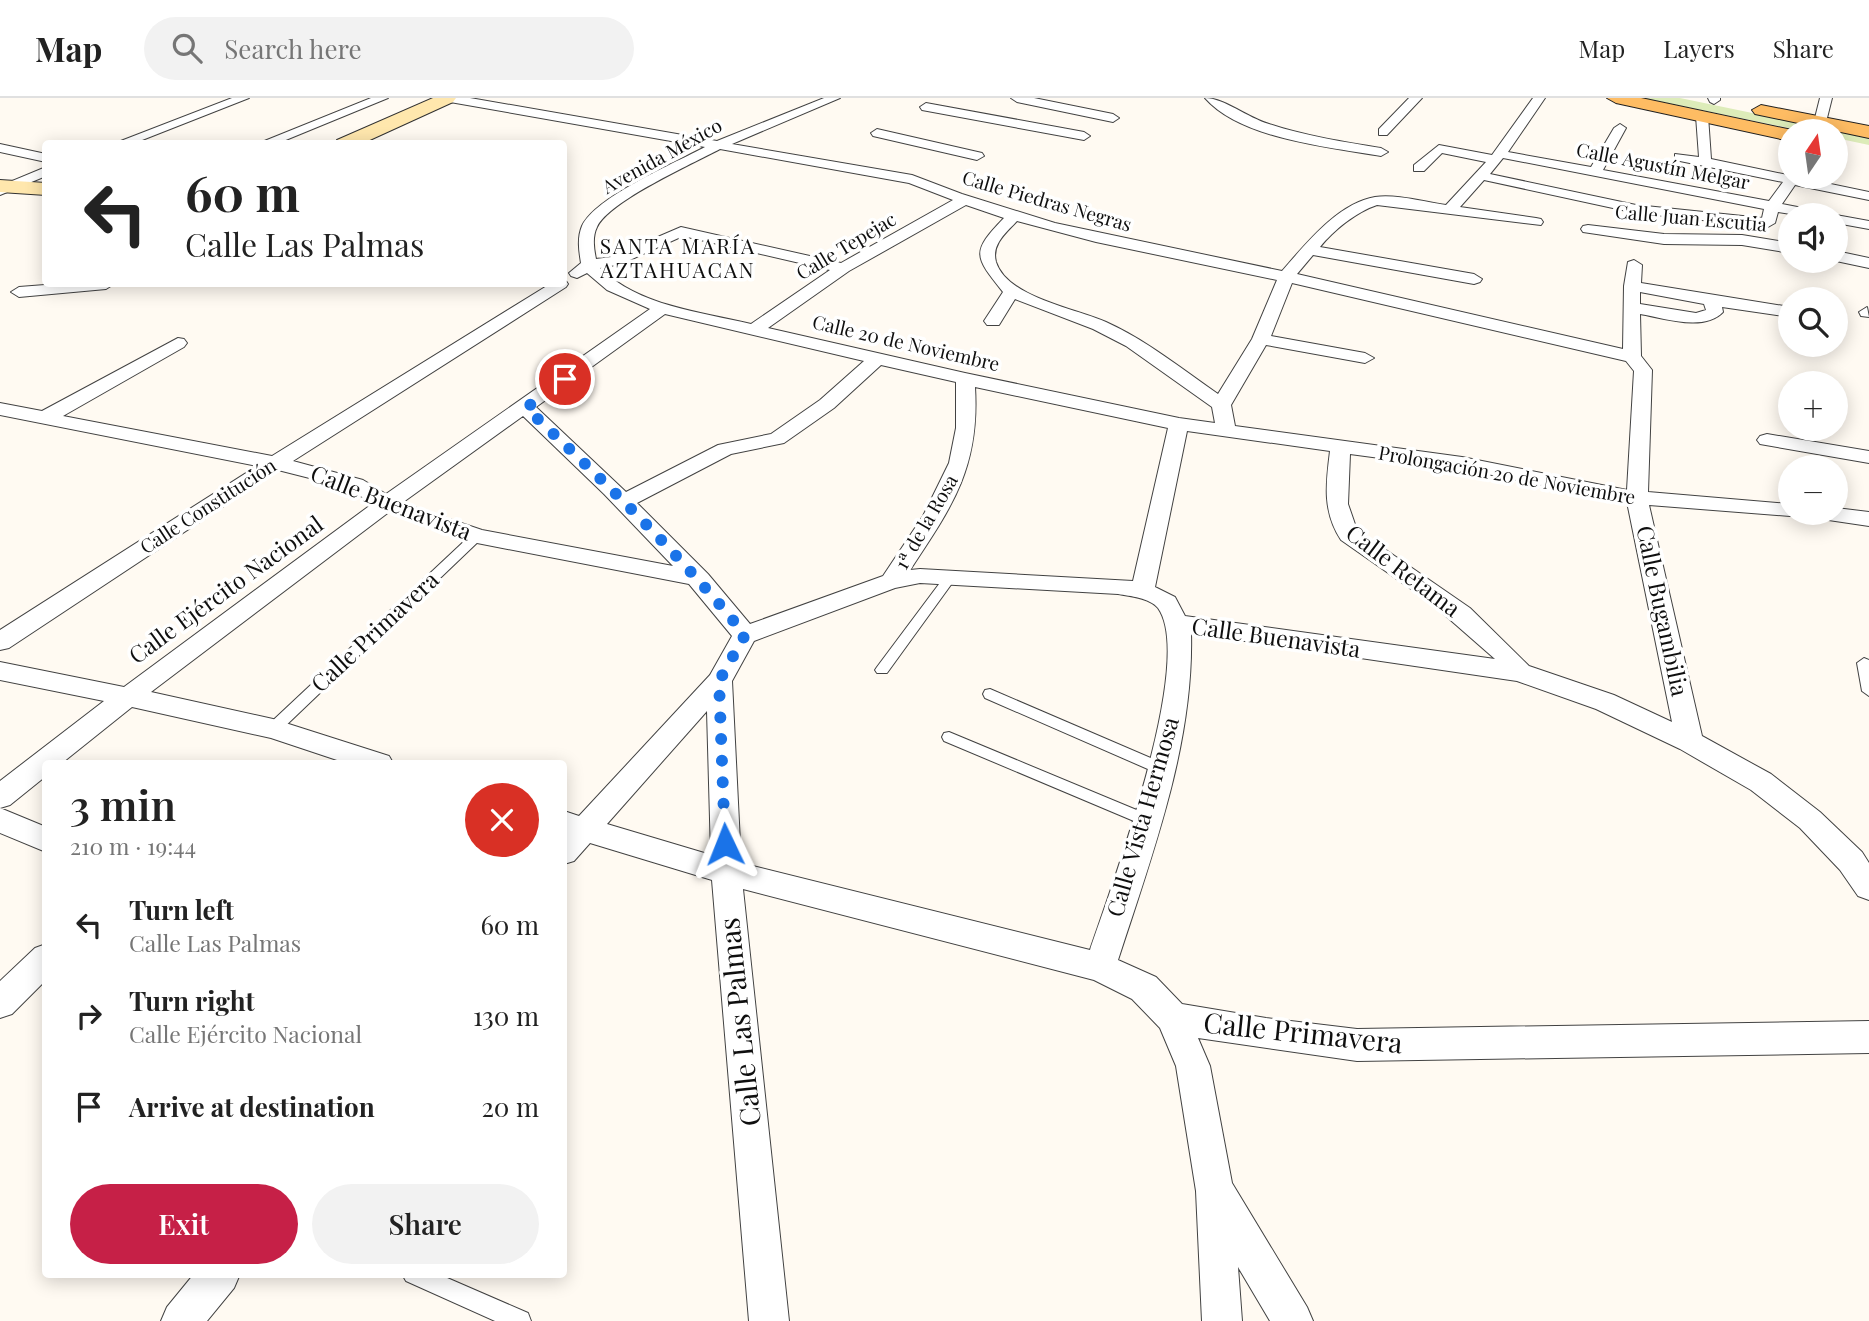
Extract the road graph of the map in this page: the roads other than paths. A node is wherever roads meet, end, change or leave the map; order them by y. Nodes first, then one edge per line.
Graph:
1 (243, 98) edge
2 (382, 98) edge
3 (448, 98) edge
4 (834, 98) edge
5 (1017, 98) edge
6 (1210, 98) edge
7 (1416, 98) edge
8 (1539, 98) edge
9 (1615, 98) edge
10 (1826, 98) edge
11 (1717, 103) edge
12 (1097, 115) junction
13 (1113, 118) dead end
14 (1804, 119) edge
15 (1821, 119) edge
16 (1620, 128) dead end
17 (1848, 128) edge
18 (1778, 130) edge
19 (1066, 131) junction
20 (1383, 132) dead end
21 (1869, 132) edge
22 (877, 133) dead end
23 (1084, 136) dead end
24 (918, 138) edge
25 (130, 140) edge
26 (273, 140) edge
27 (353, 140) edge
28 (718, 145) junction
29 (0, 148) edge
30 (1381, 152) dead end
31 (977, 156) dead end
32 (42, 157) edge
33 (1498, 157) junction
34 (1680, 157) dead end
35 (1706, 157) dead end
36 (1419, 168) dead end
37 (1595, 172) junction
38 (42, 173) edge
39 (1778, 174) edge
40 (1482, 176) junction
41 (42, 189) edge
42 (1789, 189) edge
43 (1842, 189) edge
44 (2, 192) edge
45 (1869, 196) edge
46 (962, 201) junction
47 (42, 204) edge
48 (1772, 207) junction
49 (1778, 208) edge
50 (1448, 211) junction
51 (1013, 217) junction
52 (1848, 221) edge
53 (1536, 222) dead end
54 (1869, 225) edge
55 (1588, 229) dead end
56 (1778, 246) edge
57 (1310, 250) junction
58 (1848, 259) edge
59 (1869, 263) edge
60 (589, 265) junction
61 (1634, 265) dead end
62 (843, 268) junction
63 (1286, 277) junction
64 (567, 279) edge
65 (1474, 279) dead end
66 (42, 281) edge
67 (1632, 286) junction
68 (73, 287) edge
69 (554, 287) edge
70 (19, 292) junction
71 (1011, 292) junction
72 (0, 300) edge
73 (1711, 300) junction
74 (662, 308) junction
75 (1630, 308) junction
76 (1778, 310) edge
77 (993, 321) dead end
78 (755, 330) junction
79 (1261, 339) junction
80 (178, 343) dead end
81 (879, 357) junction
82 (1632, 357) junction
83 (1365, 358) dead end
84 (965, 379) junction
85 (1222, 405) junction
86 (526, 408) junction
87 (0, 409) edge
88 (46, 417) junction
89 (1179, 424) junction
90 (1226, 430) junction
91 (1767, 440) dead end
92 (1340, 448) junction
93 (1869, 457) edge
94 (275, 463) junction
95 (1637, 498) junction
96 (625, 501) junction
97 (386, 505) junction
98 (1778, 509) edge
99 (1848, 516) edge
100 (1869, 519) edge
101 (477, 536) junction
102 (952, 575) junction
103 (700, 579) junction
104 (891, 581) junction
105 (1143, 591) junction
106 (1179, 623) junction
107 (745, 635) junction
108 (0, 642) edge
109 (1864, 663) dead end
110 (882, 670) dead end
111 (0, 671) edge
112 (1520, 672) junction
113 (719, 681) junction
114 (1869, 691) edge
115 (990, 694) dead end
116 (128, 695) junction
117 (273, 729) junction
118 (949, 737) dead end
119 (1690, 742) junction
120 (46, 760) edge
121 (370, 760) edge
122 (42, 764) edge
123 (1162, 769) junction
124 (0, 797) edge
125 (0, 820) edge
126 (1146, 820) junction
127 (570, 835) edge
128 (42, 838) edge
129 (726, 872) junction
130 (1869, 887) edge
131 (42, 962) edge
132 (1100, 967) junction
133 (0, 1003) edge
134 (1173, 1017) junction
135 (1869, 1037) edge
136 (1214, 1189) junction
137 (217, 1278) edge
138 (422, 1278) edge
139 (514, 1320) edge
140 (181, 1321) edge
141 (769, 1321) edge
142 (1222, 1321) edge
143 (1293, 1321) edge

1 - 25 street
2 - 26 street
3 - 27 street
3 - 28 street, Calle Piedras Negras
4 - 28 street, Avenida México
5 - 12 street
6 - 30 street
7 - 20 street
8 - 33 street
9 - 11 main road
10 - 15 street
11 - 14 main road
11 - 18 main road
11 - 35 street
12 - 13 street
12 - 19 street
16 - 37 street
17 - 21 main road
19 - 23 street
19 - 24 street
22 - 24 street
24 - 28 street, Calle Piedras Negras
24 - 31 street
24 - 46 street, Calle Piedras Negras
28 - 60 street, Avenida México
29 - 32 street
33 - 36 street, Calle Agustín Melgar
33 - 37 street, Calle Agustín Melgar
33 - 40 street
34 - 39 street
37 - 48 street, Calle Agustín Melgar
38 - 44 street
40 - 48 street
40 - 50 street
41 - 44 street
42 - 48 street
43 - 45 street
44 - 47 street
46 - 51 street, Calle Piedras Negras
46 - 62 street, Calle Tepejac
48 - 49 street, Calle Agustín Melgar
50 - 53 street
50 - 57 street
51 - 63 street, Calle Piedras Negras
51 - 71 street
52 - 54 street
55 - 56 street, Calle Juan Escutia
57 - 63 street
57 - 65 street
58 - 59 street
60 - 62 street, Calle Constitución
60 - 64 street, Calle Constitución
60 - 74 street, Calle 20 de Noviembre
61 - 67 street
62 - 78 street, Calle Tepejac
63 - 79 street
63 - 82 street, Calle Piedras Negras
66 - 70 street
67 - 73 street
67 - 75 street
68 - 70 street
69 - 94 street, Calle Constitución
70 - 72 street
71 - 77 street
71 - 85 street
73 - 75 street
73 - 76 street
74 - 78 street, Calle 20 de Noviembre
74 - 86 street, Calle Ejército Nacional
75 - 82 street, Calle Bugambilia
78 - 81 street, Calle 20 de Noviembre
79 - 83 street
79 - 85 street
80 - 88 street
81 - 84 street, Calle 20 de Noviembre
81 - 96 street
82 - 95 street, Calle Bugambilia
84 - 89 street, Calle 20 de Noviembre
84 - 104 street, 1ª de la Rosa
85 - 90 street
86 - 96 street
86 - 97 street, Calle Ejército Nacional
87 - 88 street, Calle Buenavista
88 - 94 street, Calle Buenavista
89 - 90 street, Calle 20 de Noviembre
89 - 105 street
90 - 92 street, Prolongación 20 de Noviembre
91 - 93 street
92 - 95 street, Prolongación 20 de Noviembre
92 - 112 street, Calle Retama
94 - 97 street, Calle Buenavista
94 - 108 street, Calle Constitución
95 - 98 street, Prolongación 20 de Noviembre
95 - 119 street, Calle Bugambilia
96 - 103 street
97 - 101 street, Calle Buenavista
97 - 116 street, Calle Ejército Nacional
99 - 100 street
101 - 103 street, Calle Buenavista
101 - 117 lane, Calle Primavera
102 - 104 street, Calle Buenavista
102 - 105 street, Calle Buenavista
102 - 110 lane
103 - 107 street
104 - 107 street, Calle Buenavista
105 - 106 street, Calle Buenavista
106 - 112 street, Calle Buenavista
106 - 123 street, Calle Vista Hermosa
107 - 113 street
109 - 114 lane
111 - 116 street
112 - 119 street, Calle Buenavista
113 - 127 street
113 - 129 street, Calle Las Palmas
115 - 123 lane
116 - 117 street
116 - 120 street, Calle Ejército Nacional
117 - 121 street
118 - 126 lane
119 - 130 street
122 - 124 street, Calle Ejército Nacional
123 - 126 street, Calle Vista Hermosa
125 - 128 street
126 - 132 street, Calle Vista Hermosa
127 - 129 street, Calle Primavera
129 - 132 street, Calle Primavera
129 - 141 street, Calle Las Palmas
131 - 133 street
132 - 134 street, Calle Primavera
134 - 135 street, Calle Primavera
134 - 136 street
136 - 142 street
136 - 143 street
137 - 140 street
138 - 139 lane

